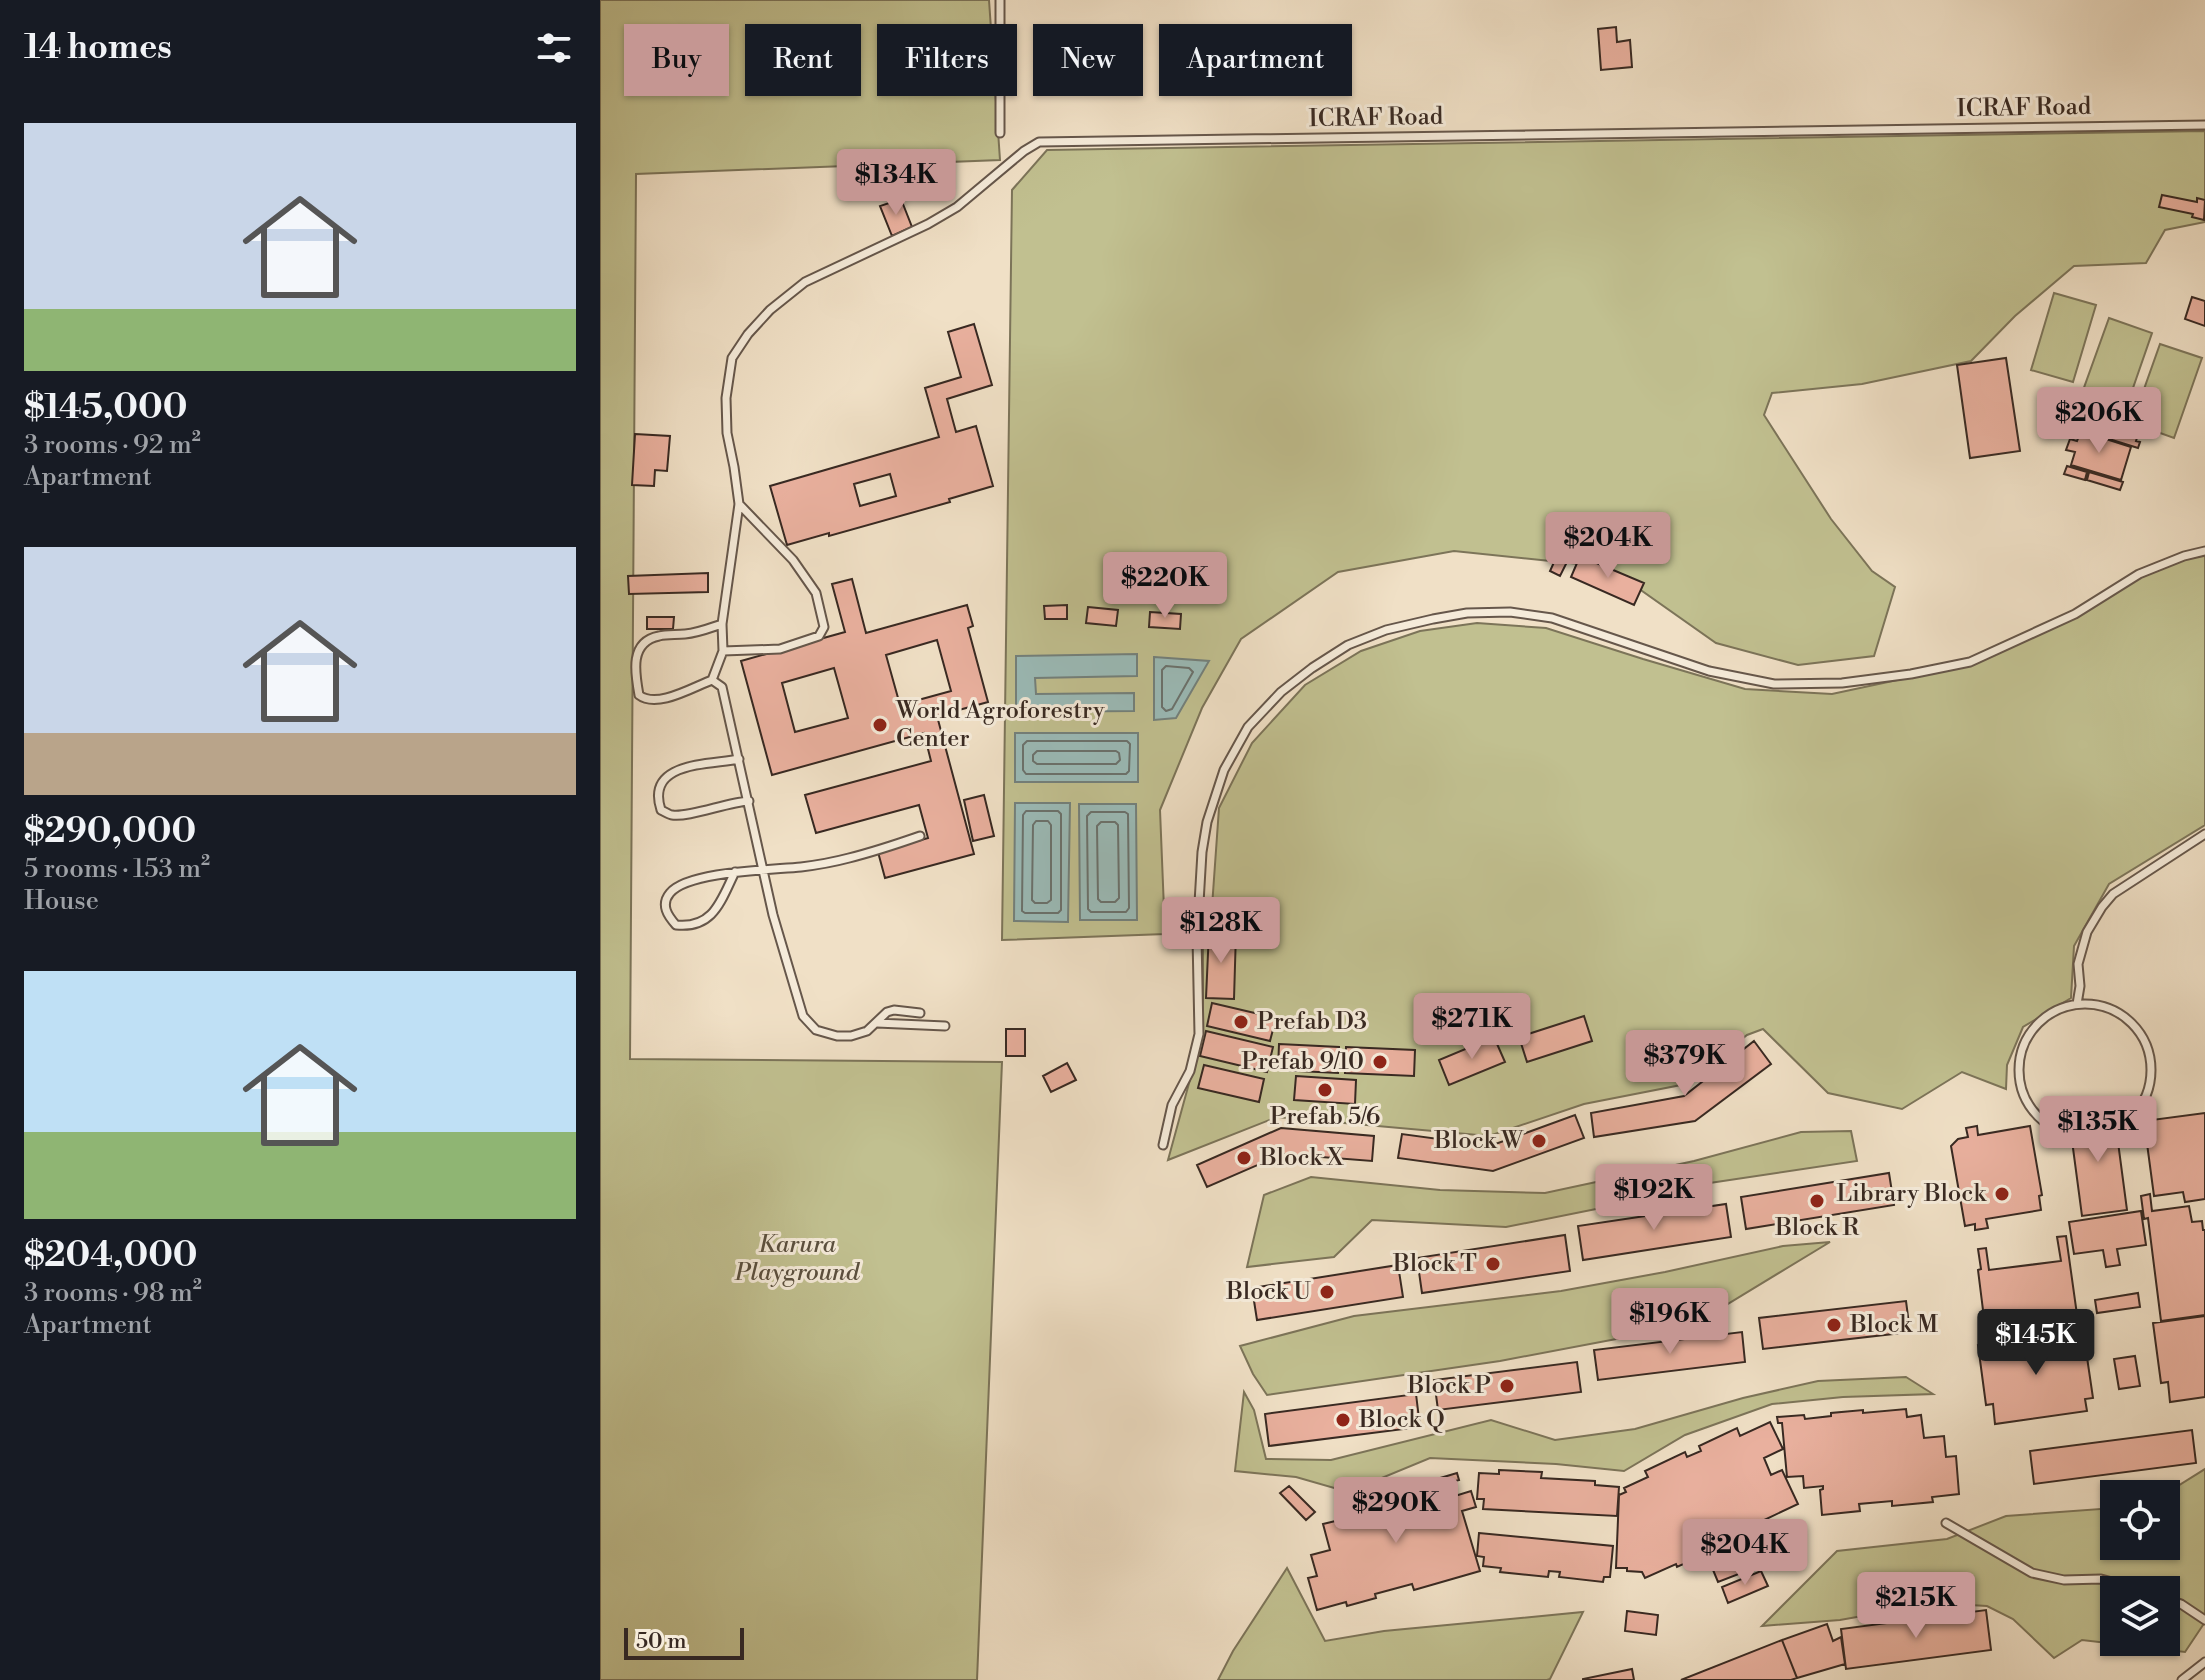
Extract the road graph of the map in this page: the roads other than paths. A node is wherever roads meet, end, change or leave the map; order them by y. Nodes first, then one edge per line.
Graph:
1 (1000, 0) edge
2 (2205, 125) edge
3 (1000, 133) dead end
4 (739, 504) junction
5 (2205, 551) edge
6 (722, 624) junction
7 (723, 651) junction
8 (712, 680) junction
9 (739, 759) junction
10 (749, 801) junction
11 (2205, 834) edge
12 (920, 836) dead end
13 (764, 871) junction
14 (735, 872) junction
15 (2077, 1004) junction
16 (920, 1013) dead end
17 (877, 1023) junction
18 (945, 1026) dead end
19 (1163, 1145) dead end
20 (1946, 1523) dead end
21 (2100, 1579) edge
22 (2180, 1604) edge
23 (2205, 1620) edge
24 (2205, 1662) edge
25 (2182, 1680) edge

1 - 3 lane
2 - 4 lane, ICRAF Road
4 - 6 lane, ICRAF Road
4 - 7 lane
5 - 19 lane
6 - 7 lane, ICRAF Road
6 - 8 lane
7 - 8 lane
8 - 9 lane
9 - 10 lane
9 - 10 lane
10 - 13 lane
11 - 15 lane
12 - 13 lane
13 - 14 lane
13 - 17 lane
14 - 14 lane
15 - 15 lane
16 - 17 lane
17 - 18 lane
20 - 21 lane
22 - 23 lane
24 - 25 lane

